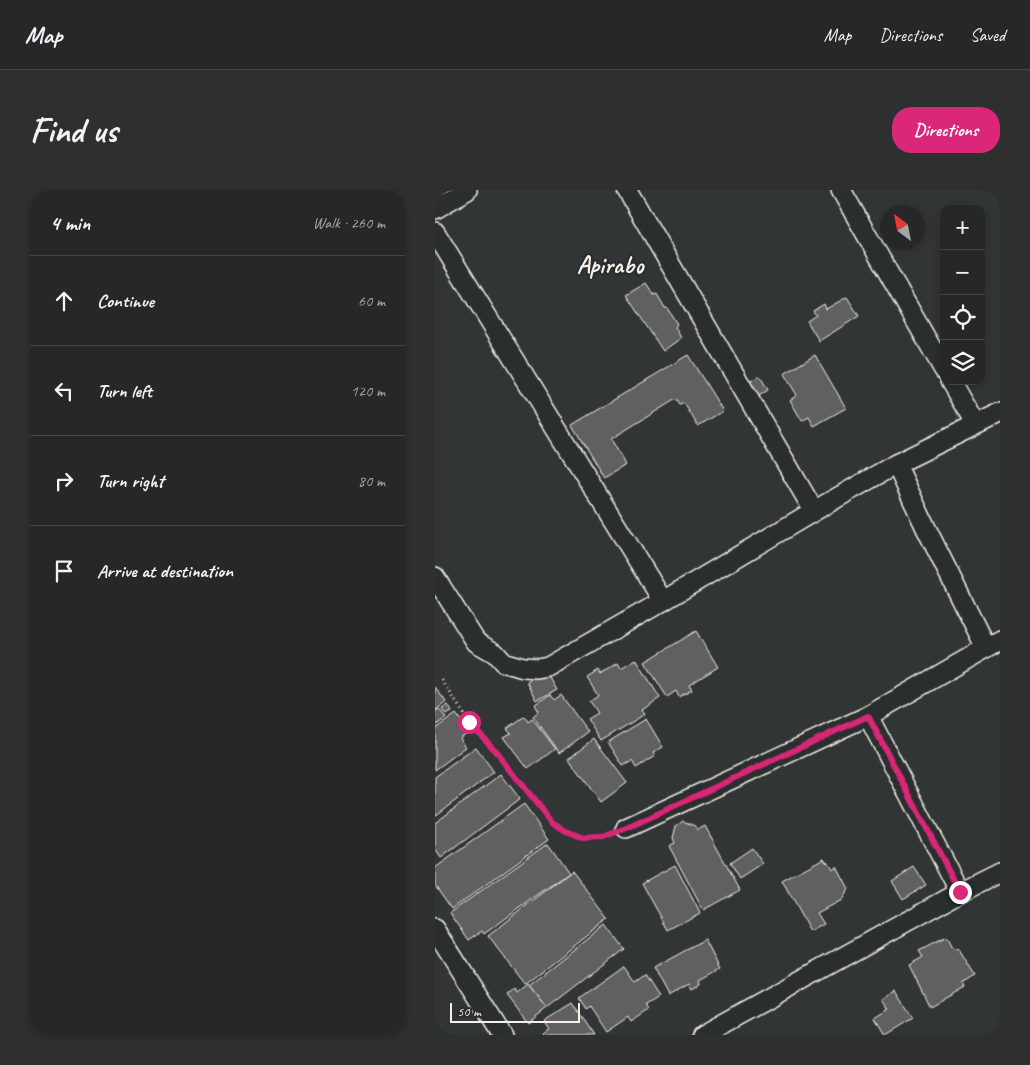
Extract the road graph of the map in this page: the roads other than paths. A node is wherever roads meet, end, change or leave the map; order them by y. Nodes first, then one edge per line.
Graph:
1 (467, 190) edge
2 (627, 190) edge
3 (841, 190) edge
4 (435, 209) edge
5 (435, 232) edge
6 (940, 363) edge
7 (952, 385) edge
8 (1000, 413) edge
9 (975, 424) junction
10 (896, 464) junction
11 (814, 511) junction
12 (435, 577) edge
13 (663, 601) junction
14 (993, 644) edge
15 (868, 716) junction
16 (627, 828) road end
17 (1000, 872) edge
18 (960, 892) junction
19 (435, 929) edge
20 (502, 1035) edge
21 (702, 1035) edge

1 - 4 street
2 - 11 street
3 - 6 street
5 - 13 street
7 - 9 street
8 - 9 street
9 - 10 street
10 - 11 street
10 - 14 street
11 - 13 street
12 - 13 street
14 - 15 street
15 - 16 street
15 - 18 street
17 - 18 street
18 - 21 street
19 - 20 street

